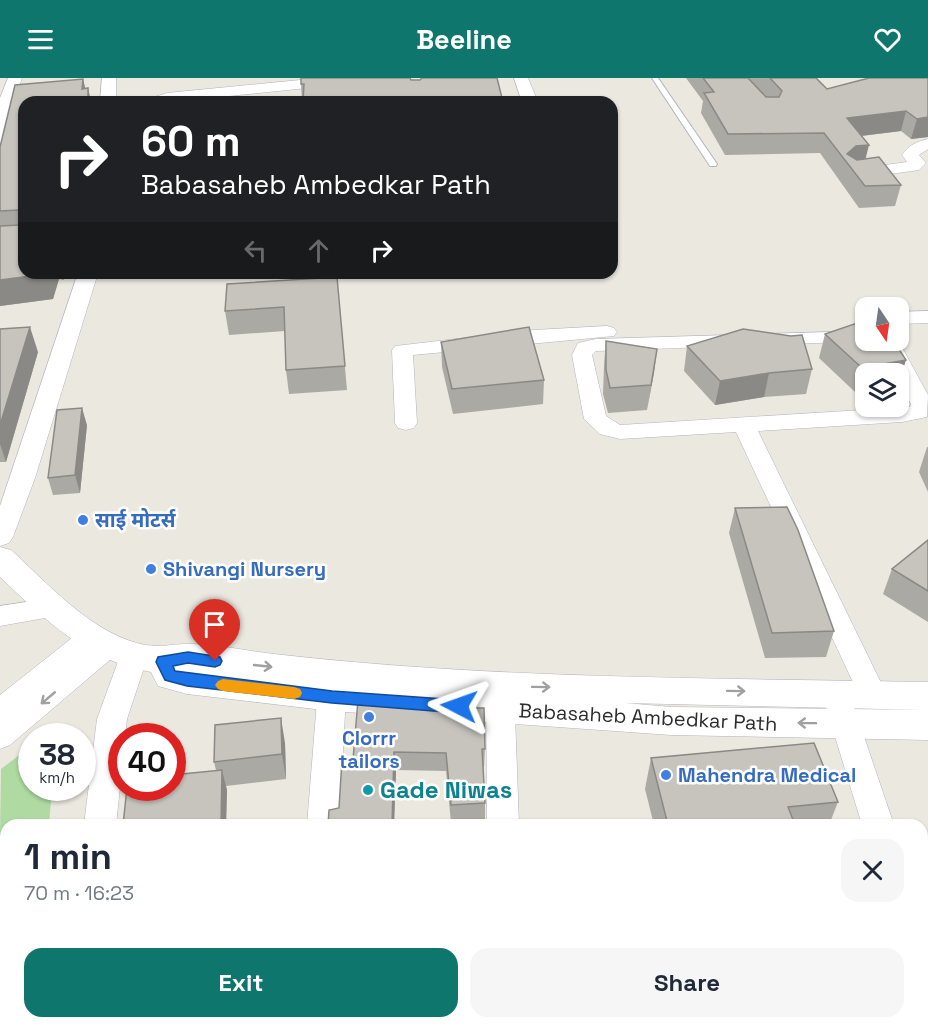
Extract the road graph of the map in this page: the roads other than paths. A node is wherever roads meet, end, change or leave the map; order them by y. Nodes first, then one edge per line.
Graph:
1 (15, 78) edge
2 (109, 78) edge
3 (365, 78) edge
4 (522, 78) edge
5 (655, 78) edge
6 (282, 94) edge
7 (108, 96) edge
8 (224, 96) edge
9 (528, 96) edge
10 (928, 144) edge
11 (0, 146) edge
12 (713, 164) dead end
13 (852, 174) edge
14 (86, 279) edge
15 (928, 316) edge
16 (909, 317) edge
17 (855, 321) edge
18 (855, 337) edge
19 (894, 351) edge
20 (406, 423) dead end
21 (744, 425) junction
22 (0, 537) edge
23 (0, 558) edge
24 (53, 608) junction
25 (0, 616) edge
26 (124, 650) junction
27 (332, 686) junction
28 (872, 693) junction
29 (928, 696) edge
30 (501, 698) junction
31 (840, 708) junction
32 (0, 711) edge
33 (928, 725) edge
34 (0, 737) edge
35 (101, 819) edge
36 (323, 819) edge
37 (503, 819) edge
38 (876, 819) edge

1 - 11 street
2 - 7 street
3 - 6 street
4 - 9 street
5 - 12 lane
6 - 8 street
10 - 13 street
14 - 22 street
15 - 16 street
17 - 20 street
18 - 21 street
19 - 21 street
21 - 28 street
23 - 24 street, Babasaheb Ambedkar Path
24 - 25 street
24 - 26 street, Babasaheb Ambedkar Path
26 - 27 street, Babasaheb Ambedkar Path
26 - 32 street
26 -> 34 street
26 - 35 street
27 - 30 street, Babasaheb Ambedkar Path
27 - 36 street
28 - 29 street, Babasaheb Ambedkar Path
28 - 31 street, Babasaheb Ambedkar Path
30 - 31 street, Babasaheb Ambedkar Path
30 - 37 street
31 - 33 street, Babasaheb Ambedkar Path
31 - 38 street

